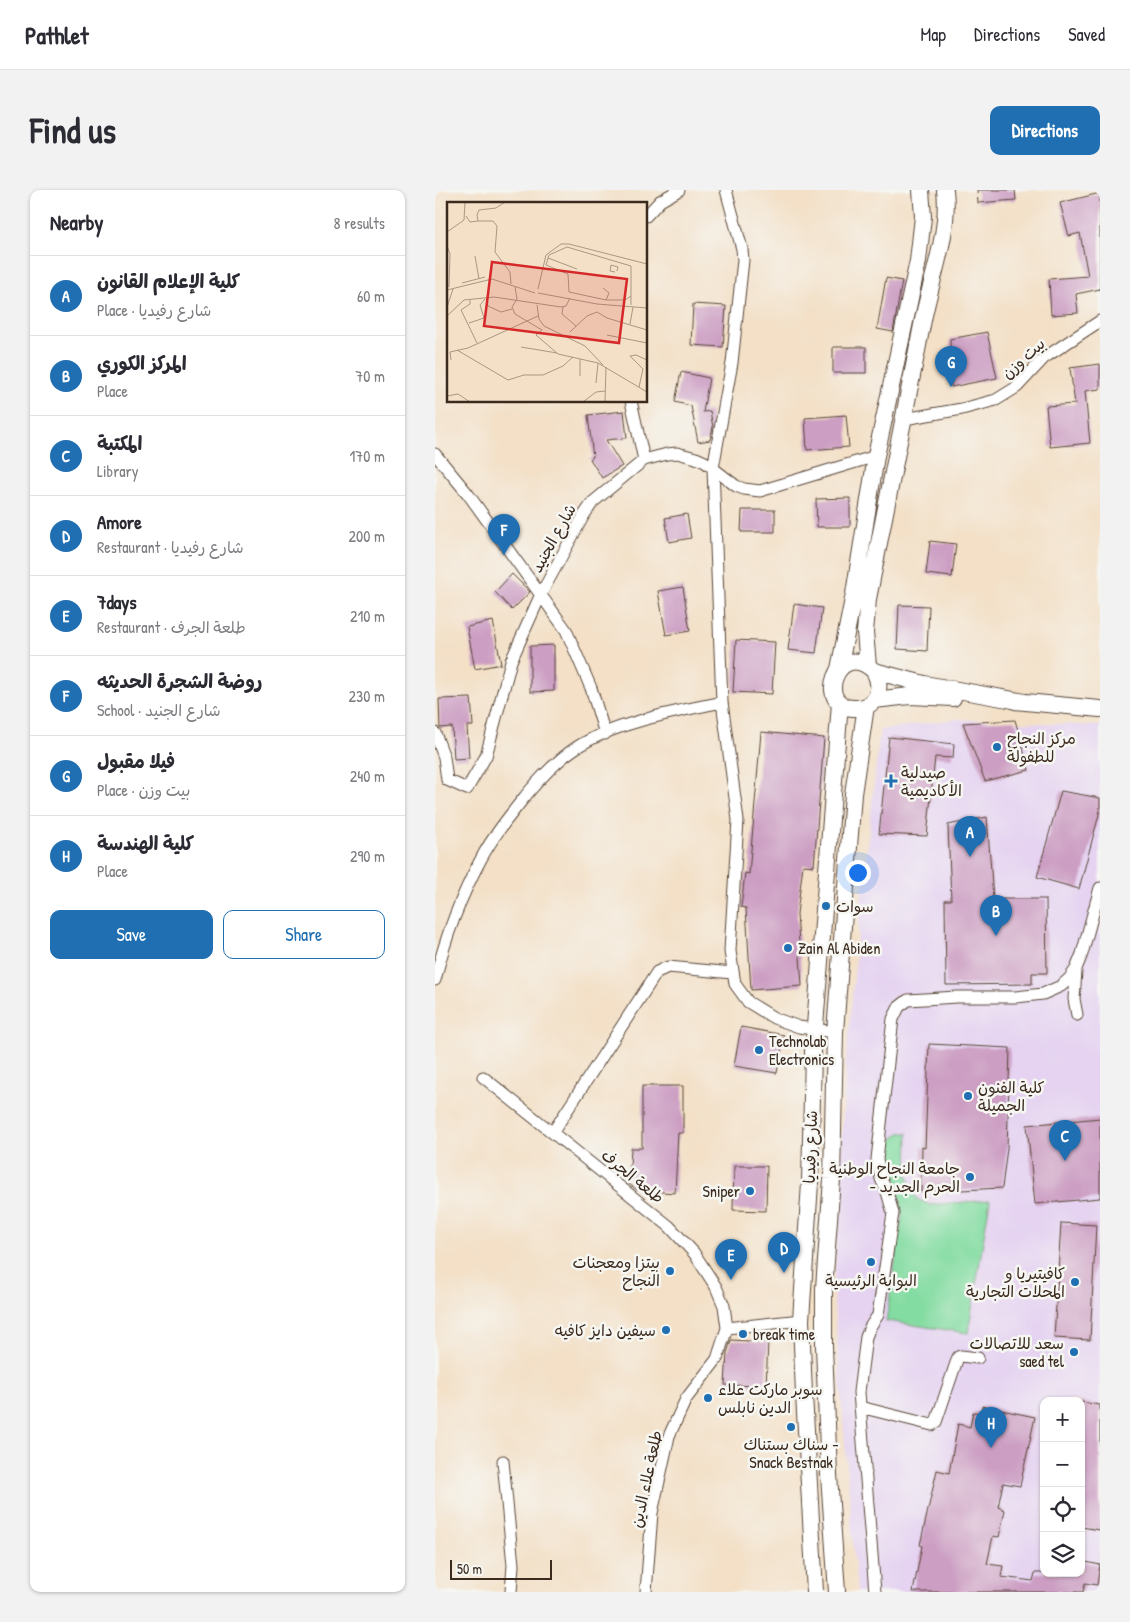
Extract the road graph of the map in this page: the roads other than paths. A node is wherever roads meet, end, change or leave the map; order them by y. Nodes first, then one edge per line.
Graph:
1 (679, 190) edge
2 (727, 190) edge
3 (921, 190) edge
4 (945, 190) edge
5 (647, 215) edge
6 (1100, 321) edge
7 (631, 402) edge
8 (904, 419) junction
9 (435, 454) edge
10 (876, 456) junction
11 (644, 460) junction
12 (713, 468) junction
13 (541, 594) junction
14 (871, 668) junction
15 (839, 669) junction
16 (722, 702) junction
17 (1025, 702) junction
18 (840, 703) junction
19 (870, 703) junction
20 (1100, 709) edge
21 (435, 733) edge
22 (605, 734) junction
23 (1100, 888) edge
24 (1076, 969) junction
25 (733, 973) junction
26 (435, 980) edge
27 (1077, 1015) dead end
28 (815, 1030) junction
29 (835, 1032) junction
30 (483, 1077) dead end
31 (553, 1132) junction
32 (801, 1320) junction
33 (727, 1328) junction
34 (978, 1358) dead end
35 (860, 1407) junction
36 (503, 1461) dead end
37 (511, 1592) edge
38 (646, 1592) edge
39 (815, 1592) edge
40 (837, 1592) edge
41 (875, 1592) edge

1 - 5 street
2 - 12 street
3 - 10 main road
4 - 8 main road
6 - 8 street, بيت وزن
7 - 11 street
8 - 14 main road
9 - 13 street
10 - 12 street, شارع الجنيد
10 - 15 main road
11 - 12 street, شارع الجنيد
11 - 13 street, شارع الجنيد
12 - 16 street
13 - 21 street, شارع الجنيد
13 - 22 street
14 - 15 main road
14 - 17 main road
14 - 19 main road
15 - 18 main road
16 - 22 street
16 - 25 street
17 - 19 main road
17 - 20 main road
18 - 19 main road
18 - 28 main road, شارع رفيديا
19 - 29 main road, شارع رفيديا
22 - 26 street
23 - 24 street
24 - 27 street
24 - 35 street
25 - 28 street
25 - 31 street
28 - 29 street
28 - 32 main road, شارع رفيديا
29 - 40 main road, شارع رفيديا
30 - 31 street, طلعة الجرف
31 - 33 street, طلعة الجرف
32 - 33 street
32 - 39 main road, شارع رفيديا
33 - 38 street, طلعة علاء الدين
34 - 35 street
35 - 41 street
36 - 37 street

